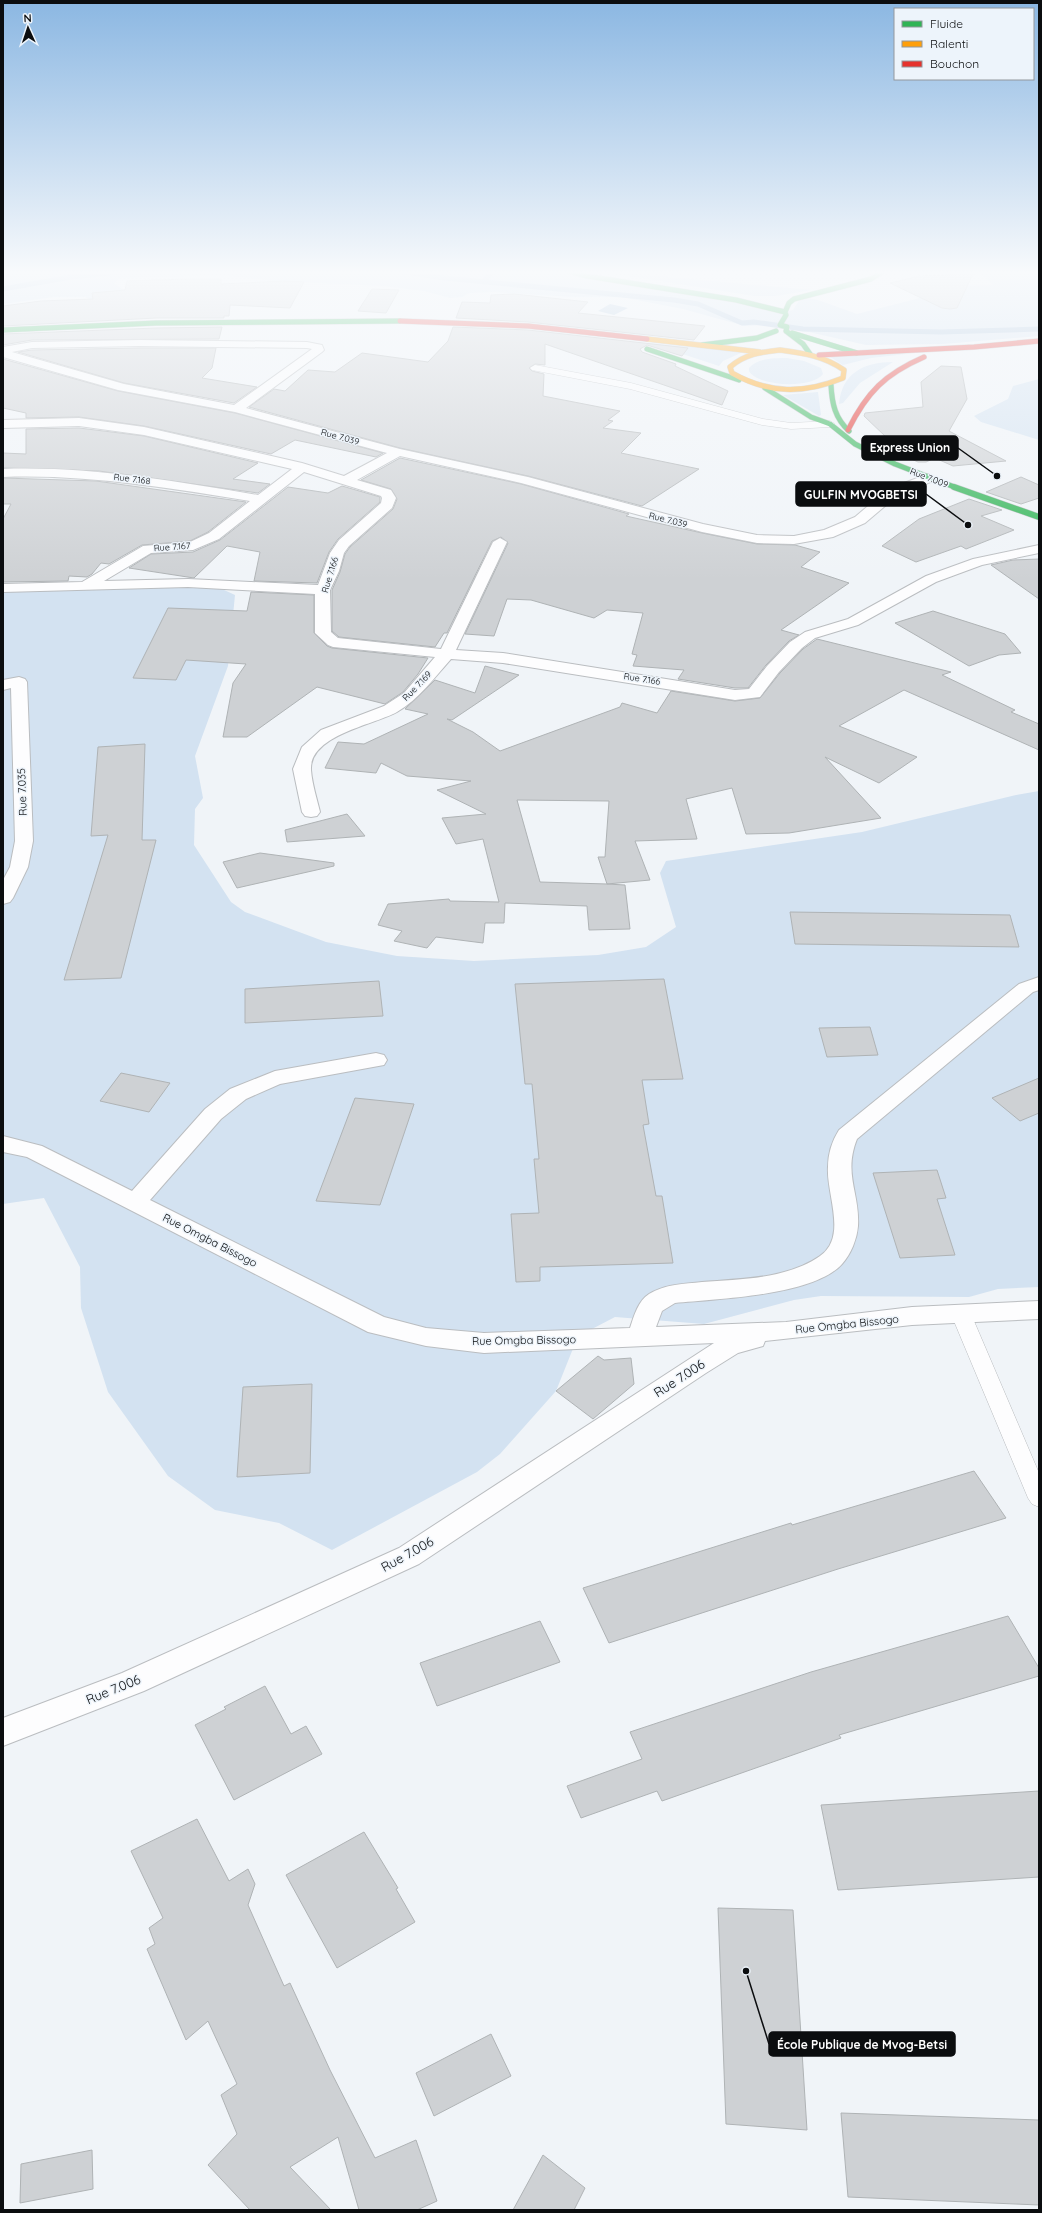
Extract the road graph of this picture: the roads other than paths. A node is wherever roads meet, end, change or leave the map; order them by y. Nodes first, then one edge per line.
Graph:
1 (74, 373) edge
2 (286, 373) edge
3 (563, 373) edge
4 (719, 373) edge
5 (732, 373) edge
6 (846, 373) edge
7 (891, 373) edge
8 (739, 380) junction
9 (831, 385) junction
10 (765, 388) junction
11 (236, 410) junction
12 (3, 424) edge
13 (830, 424) junction
14 (848, 430) junction
15 (398, 452) junction
16 (302, 467) junction
17 (3, 473) edge
18 (928, 478) junction
19 (348, 479) junction
20 (260, 499) junction
21 (1039, 511) edge
22 (1039, 517) edge
23 (500, 542) dead end
24 (1039, 549) edge
25 (85, 586) junction
26 (3, 588) edge
27 (323, 590) junction
28 (447, 653) junction
29 (11, 683) edge
30 (311, 812) dead end
31 (3, 898) edge
32 (1039, 983) edge
33 (376, 1060) dead end
34 (3, 1144) edge
35 (134, 1202) junction
36 (1039, 1310) edge
37 (961, 1314) junction
38 (786, 1331) junction
39 (640, 1336) junction
40 (1039, 1498) edge
41 (3, 1732) edge

1 - 11 street, Rue 7.039
2 - 11 street
3 - 13 lane
4 - 8 main road
5 - 8 main road
6 - 9 main road
7 - 14 main road
8 - 10 main road
9 - 10 main road
9 - 14 main road, Rue 7.009
10 - 13 main road, Rue 7.009
11 - 15 street, Rue 7.039
12 - 16 street, Rue 7.166
13 - 18 main road, Rue 7.009
14 - 21 main road, Rue 7.009
15 - 18 street, Rue 7.039
15 - 19 street
16 - 19 street, Rue 7.166
16 - 20 street, Rue 7.167
17 - 20 street, Rue 7.168
18 - 22 main road, Rue 7.009
19 - 27 street, Rue 7.166
20 - 25 street, Rue 7.167
23 - 28 street, Rue 7.169
24 - 28 street, Rue 7.166
25 - 26 street, Rue 7.167
25 - 27 street
27 - 28 street, Rue 7.166
28 - 30 street, Rue 7.169
29 - 31 street, Rue 7.035
32 - 39 street
33 - 35 street
34 - 35 street, Rue Omgba Bissogo
35 - 39 street, Rue Omgba Bissogo
36 - 37 street, Rue Omgba Bissogo
37 - 38 street, Rue Omgba Bissogo
37 - 40 lane
38 - 39 street, Rue Omgba Bissogo
38 - 41 street, Rue 7.006

